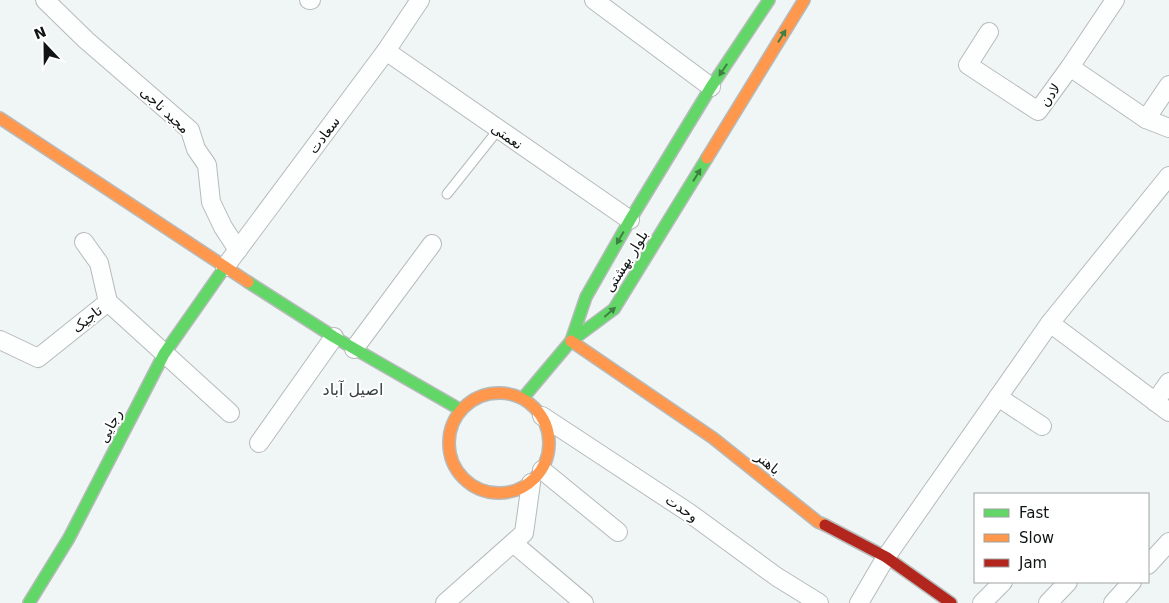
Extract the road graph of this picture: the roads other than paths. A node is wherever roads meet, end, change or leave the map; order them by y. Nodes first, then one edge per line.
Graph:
1 (45, 0) edge
2 (420, 0) edge
3 (594, 0) edge
4 (769, 0) edge
5 (804, 0) edge
6 (1114, 0) edge
7 (989, 32) dead end
8 (386, 51) junction
9 (1070, 67) junction
10 (1169, 85) edge
11 (711, 87) junction
12 (0, 118) edge
13 (1146, 118) junction
14 (1169, 128) edge
15 (498, 130) junction
16 (1169, 176) edge
17 (447, 194) dead end
18 (630, 220) junction
19 (84, 242) dead end
20 (432, 244) dead end
21 (238, 250) junction
22 (225, 267) junction
23 (108, 302) junction
24 (1050, 323) junction
25 (334, 336) junction
26 (0, 340) edge
27 (571, 341) junction
28 (354, 349) junction
29 (164, 354) junction
30 (1169, 382) edge
31 (998, 397) junction
32 (523, 398) junction
33 (1162, 407) edge
34 (461, 410) junction
35 (230, 413) dead end
36 (542, 416) junction
37 (1042, 426) dead end
38 (259, 443) dead end
39 (537, 476) junction
40 (618, 532) dead end
41 (1169, 542) edge
42 (513, 543) junction
43 (886, 557) junction
44 (1149, 564) edge
45 (1003, 583) edge
46 (1067, 583) edge
47 (1131, 583) edge
48 (565, 597) edge
49 (29, 603) edge
50 (445, 603) edge
51 (584, 603) edge
52 (819, 603) edge
53 (858, 603) edge
54 (951, 603) edge
55 (982, 603) edge
56 (1048, 603) edge
57 (1112, 603) edge

1 - 21 street, مجید ناجی
2 - 8 street, سعادت
3 - 11 street
4 -> 11 main road, بلوار بهشتی
27 -> 5 main road, بلوار بهشتی
6 - 9 street, لادن
7 - 9 street, لادن
8 - 15 street, نعمتی
8 - 21 street, سعادت
9 - 13 street
10 - 13 street
11 - 18 main road, بلوار بهشتی
12 - 22 main road
13 - 14 street
15 - 17 lane
15 - 18 street, نعمتی
16 - 24 street
18 -> 27 main road, بلوار بهشتی
19 - 23 street
20 - 28 street
21 - 22 street, سعادت
22 - 25 main road
22 - 29 main road, رجایی
23 - 26 street, تاجیک
23 - 29 street, تاجیک
24 - 31 street
24 - 33 street
25 - 28 main road
25 - 38 street
27 - 32 main road
27 - 43 main road, باهنر
28 - 34 main road
29 - 35 street, تاجیک
29 - 49 main road, رجایی
30 - 33 street
31 - 37 street
31 - 43 street
32 - 34 main road
32 - 36 main road
34 - 39 main road
36 - 39 main road
36 - 52 street, وحدت
39 - 40 street
39 - 42 street
41 - 44 street
42 - 48 street
42 - 50 street
43 - 53 street
43 - 54 main road, باهنر
45 - 55 street
46 - 56 street
47 - 57 street
48 - 51 street

